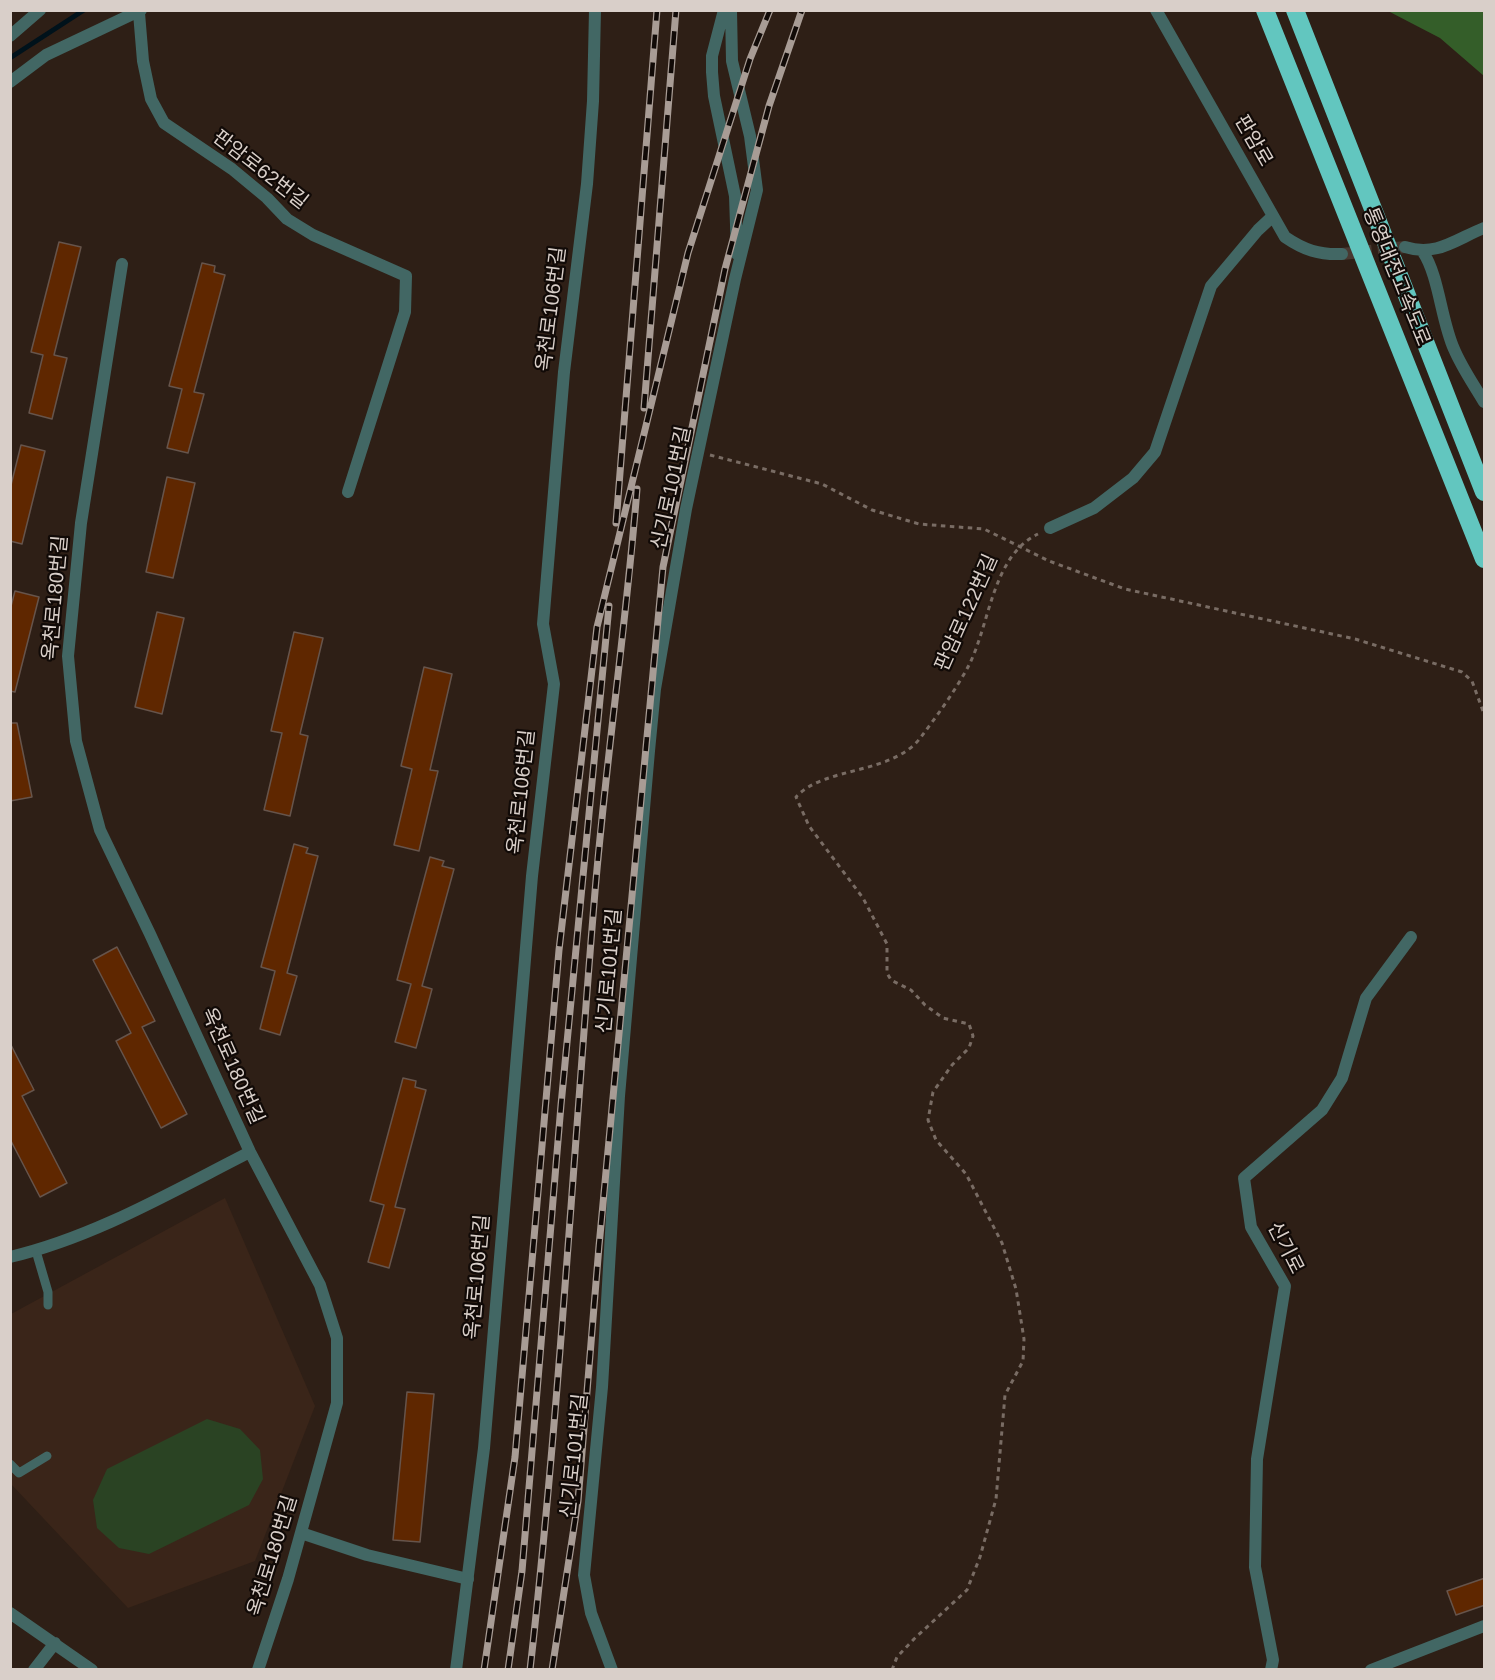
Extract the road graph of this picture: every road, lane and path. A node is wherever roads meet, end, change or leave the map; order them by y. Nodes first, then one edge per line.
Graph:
1 (40, 10) edge
2 (595, 10) edge
3 (724, 10) edge
4 (731, 10) edge
5 (1156, 10) edge
6 (1265, 10) edge
7 (1294, 10) edge
8 (140, 12) edge
9 (10, 36) edge
10 (10, 82) edge
11 (1273, 216) junction
12 (1485, 228) edge
13 (1405, 247) tunnel mouth
14 (1423, 252) junction
15 (1342, 254) tunnel mouth
16 (122, 264) dead end
17 (735, 279) junction
18 (1485, 402) edge
19 (700, 452) junction
20 (348, 492) dead end
21 (1485, 492) edge
22 (1050, 528) joint
23 (1020, 546) junction
24 (1485, 559) edge
25 (1485, 714) edge
26 (1411, 937) dead end
27 (250, 1152) junction
28 (36, 1251) junction
29 (10, 1257) edge
30 (48, 1305) dead end
31 (47, 1456) dead end
32 (10, 1464) edge
33 (301, 1533) junction
34 (468, 1579) junction
35 (10, 1613) edge
36 (1485, 1626) edge
37 (55, 1643) junction
38 (34, 1670) edge
39 (92, 1670) edge
40 (258, 1670) edge
41 (456, 1670) edge
42 (612, 1670) edge
43 (892, 1670) edge
44 (1271, 1670) edge
45 (1371, 1670) edge

1 - 9 street
2 - 34 street, 옥천로106번길
3 - 17 street
4 - 17 street
5 - 11 street, 판암로
6 - 24 highway, 통영대전고속도로
7 - 21 highway, 통영대전고속도로
8 - 10 street
8 - 20 street, 판암로62번길
11 - 15 street, 판암로
11 - 22 street
12 - 14 street
13 - 14 street
14 - 18 street
16 - 27 street, 옥천로180번길
17 - 19 street, 신기로101번길
19 - 23 path
19 - 42 street, 신기로101번길
22 - 23 path, 판암로122번길
23 - 25 path
23 - 43 path, 판암로122번길
26 - 44 street, 신기로
27 - 28 street, 옥천로180번길
27 - 33 street, 옥천로180번길
28 - 29 street, 옥천로180번길
28 - 30 lane
31 - 32 lane
33 - 34 street
33 - 40 street, 옥천로180번길
34 - 41 street, 옥천로106번길
35 - 37 street
36 - 45 street
37 - 38 street
37 - 39 street

